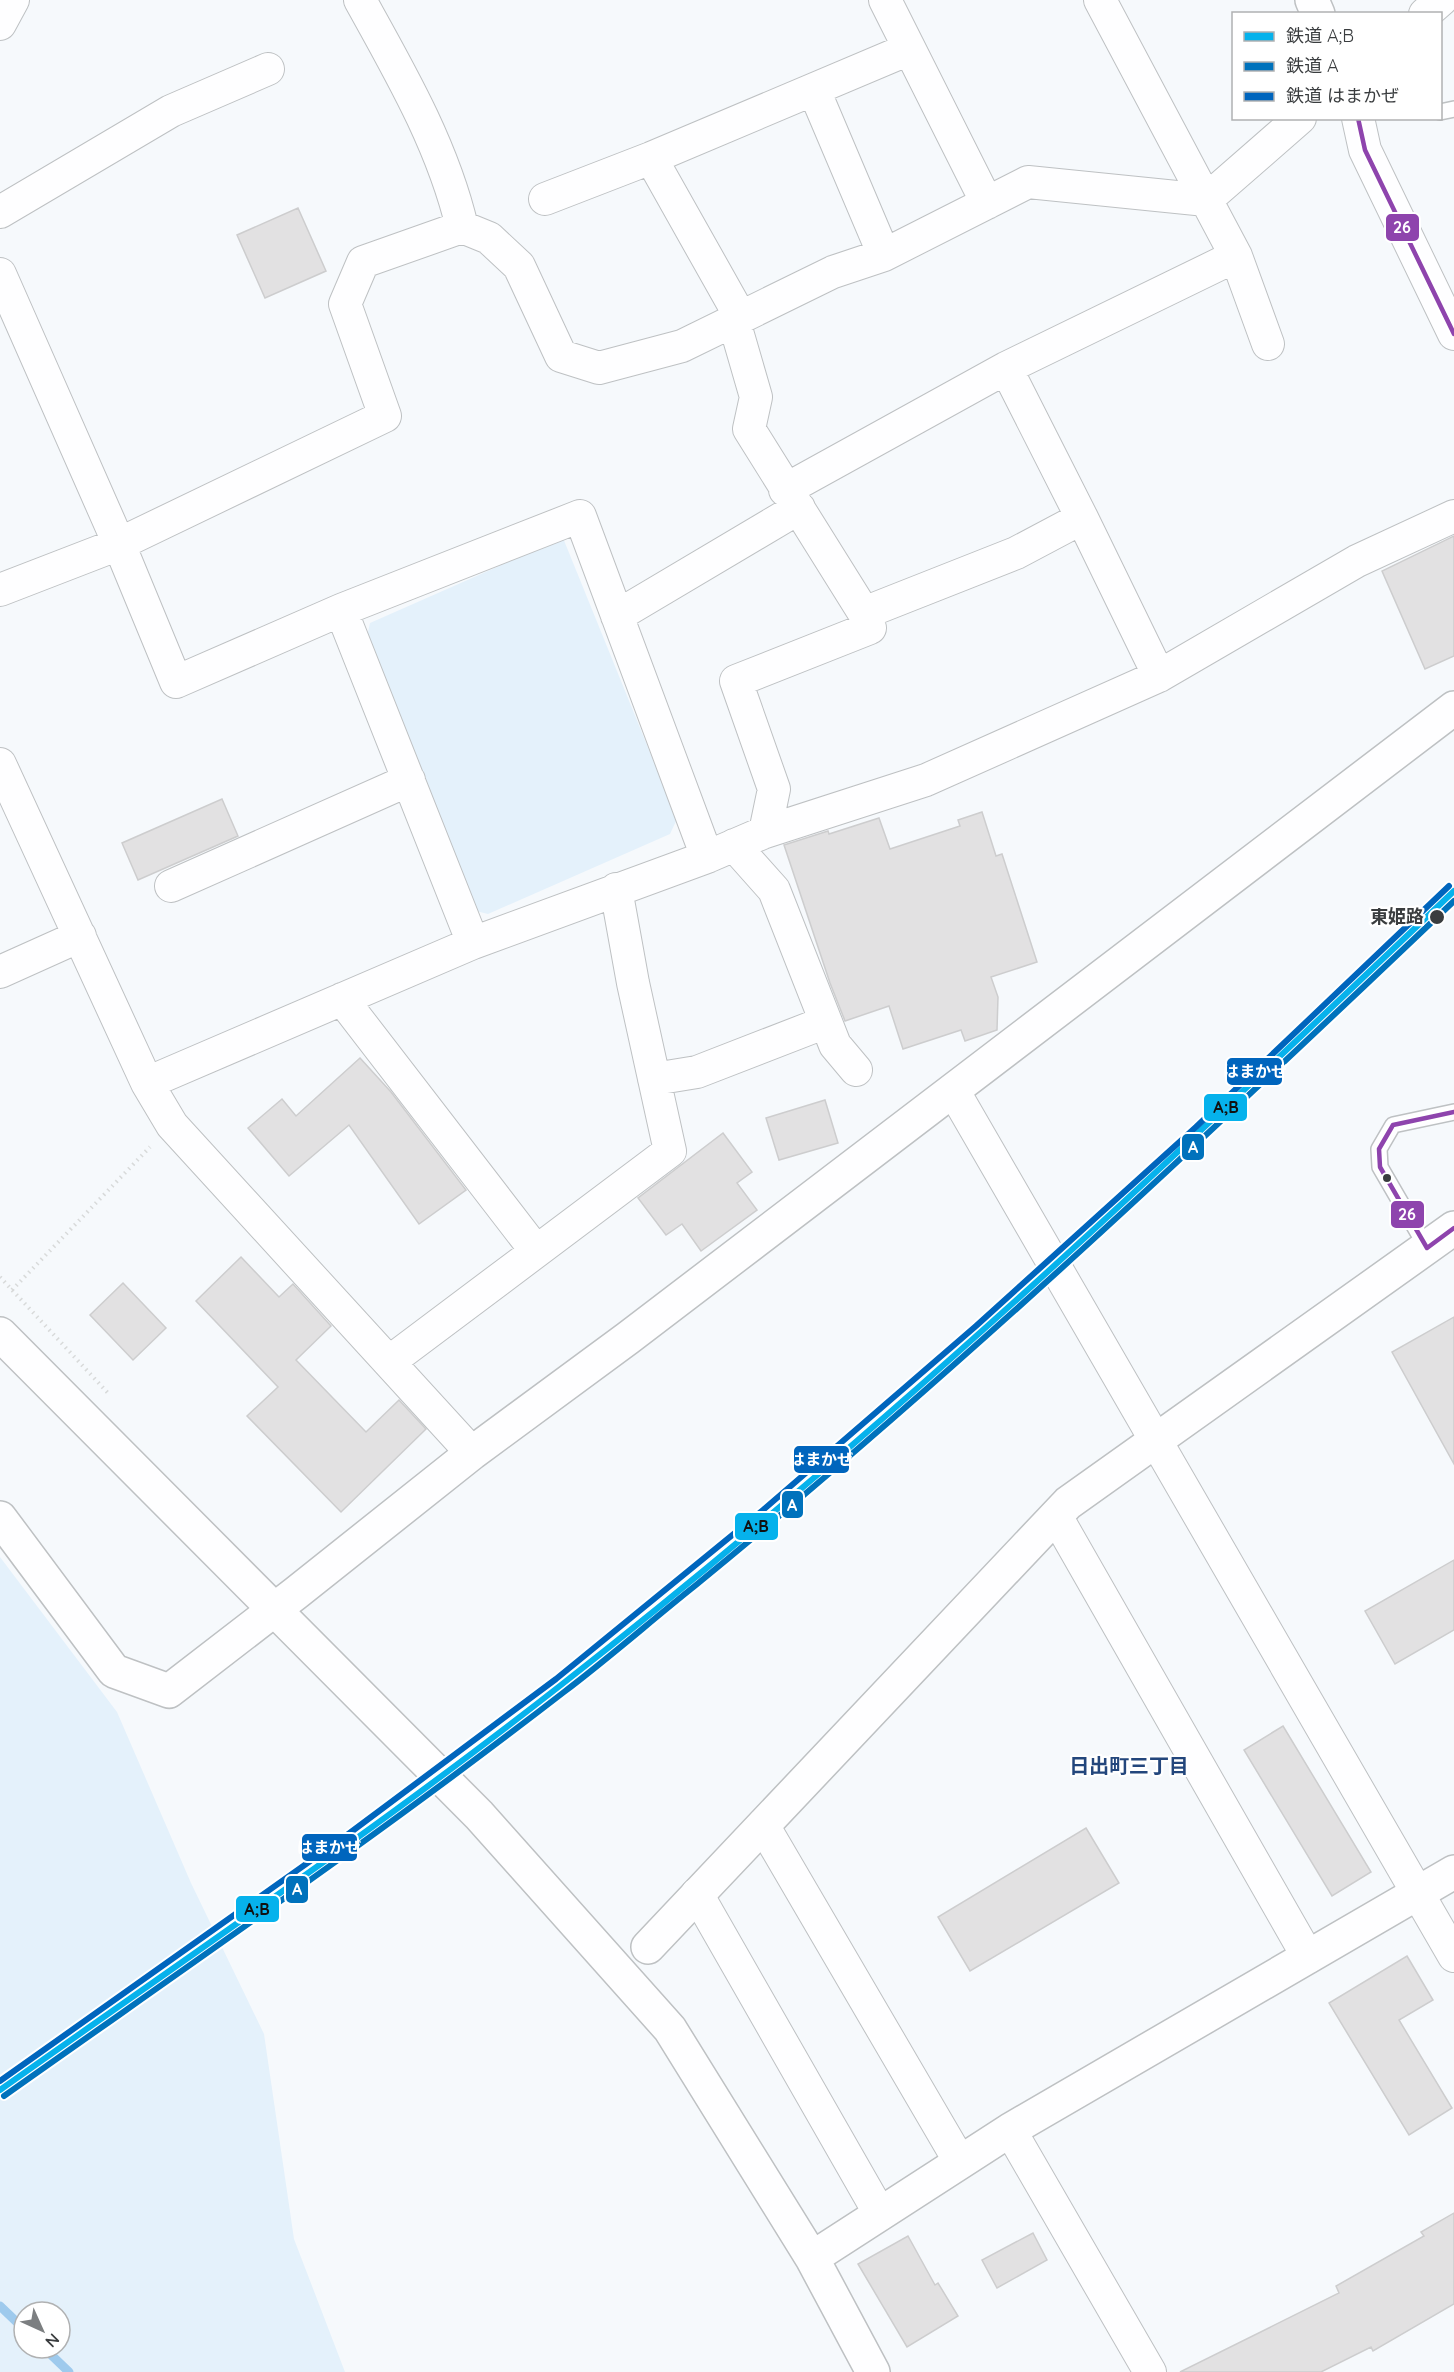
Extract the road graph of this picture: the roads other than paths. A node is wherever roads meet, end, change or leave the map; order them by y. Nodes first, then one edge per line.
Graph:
1 (13, 0) edge
2 (360, 0) edge
3 (885, 0) edge
4 (1100, 0) edge
5 (1441, 0) edge
6 (1427, 12) edge
7 (0, 24) edge
8 (909, 49) junction
9 (268, 69) dead end
10 (814, 90) junction
11 (1298, 120) edge
12 (1358, 120) edge
13 (651, 158) junction
14 (545, 199) dead end
15 (1206, 200) junction
16 (987, 203) junction
17 (0, 212) edge
18 (462, 227) junction
19 (884, 255) junction
20 (1236, 256) junction
21 (0, 274) edge
22 (734, 321) junction
23 (1454, 332) edge
24 (1268, 344) dead end
25 (1006, 368) junction
26 (792, 499) junction
27 (1454, 516) edge
28 (1082, 518) junction
29 (119, 544) junction
30 (0, 590) edge
31 (341, 610) junction
32 (864, 613) junction
33 (618, 616) junction
34 (1159, 676) junction
35 (1454, 708) edge
36 (0, 764) edge
37 (408, 780) junction
38 (765, 832) junction
39 (721, 851) junction
40 (171, 886) dead end
41 (616, 889) junction
42 (80, 936) junction
43 (473, 943) junction
44 (0, 972) edge
45 (342, 999) junction
46 (826, 1022) junction
47 (856, 1070) dead end
48 (654, 1078) junction
49 (147, 1083) junction
50 (953, 1090) junction
51 (1454, 1112) edge
52 (1454, 1228) edge
53 (1427, 1248) junction
54 (536, 1251) junction
55 (0, 1334) edge
56 (389, 1362) junction
57 (1156, 1439) junction
58 (472, 1453) junction
59 (1056, 1516) junction
60 (0, 1518) edge
61 (276, 1610) junction
62 (763, 1825) junction
63 (1454, 1872) edge
64 (1418, 1893) junction
65 (697, 1894) junction
66 (648, 1947) dead end
67 (1454, 1956) edge
68 (1308, 1957) junction
69 (1010, 2130) junction
70 (960, 2162) junction
71 (880, 2214) junction
72 (812, 2258) junction
73 (873, 2372) edge
74 (1150, 2372) edge

1 - 7 street
2 - 18 street
3 - 8 street
4 - 15 street
5 - 6 street
8 - 10 street
8 - 16 street
9 - 17 street
10 - 13 street
10 - 19 street
11 - 15 street
12 - 23 street
13 - 14 street
13 - 22 street
15 - 16 street
15 - 20 street
16 - 19 street
18 - 22 street
18 - 29 street
19 - 22 street
20 - 24 street
20 - 25 street
21 - 29 street
22 - 26 street
25 - 26 street
25 - 28 street
26 - 32 street
26 - 33 street
27 - 34 street
28 - 32 street
28 - 34 street
29 - 30 street
29 - 31 street
31 - 33 street
31 - 37 street
32 - 38 street
33 - 39 street
34 - 38 street
35 - 50 street
36 - 42 street
37 - 40 street
37 - 43 street
38 - 39 street
39 - 41 street
39 - 46 street
41 - 43 street
41 - 48 street
42 - 44 street
42 - 49 street
43 - 45 street
45 - 49 street
45 - 54 street
46 - 47 street
46 - 48 street
48 - 54 street
49 - 56 street
50 - 57 street
50 - 58 street
51 - 53 lane
52 - 53 street
53 - 57 street
54 - 56 street
55 - 61 street
56 - 58 street
57 - 59 street
57 - 64 street
58 - 61 street
59 - 62 street
59 - 68 street
60 - 61 street
61 - 72 street
62 - 65 street
62 - 70 street
63 - 64 street
64 - 67 street
64 - 68 street
65 - 66 street
65 - 71 street
68 - 69 street
69 - 70 street
69 - 74 street
70 - 71 street
71 - 72 street
72 - 73 street

